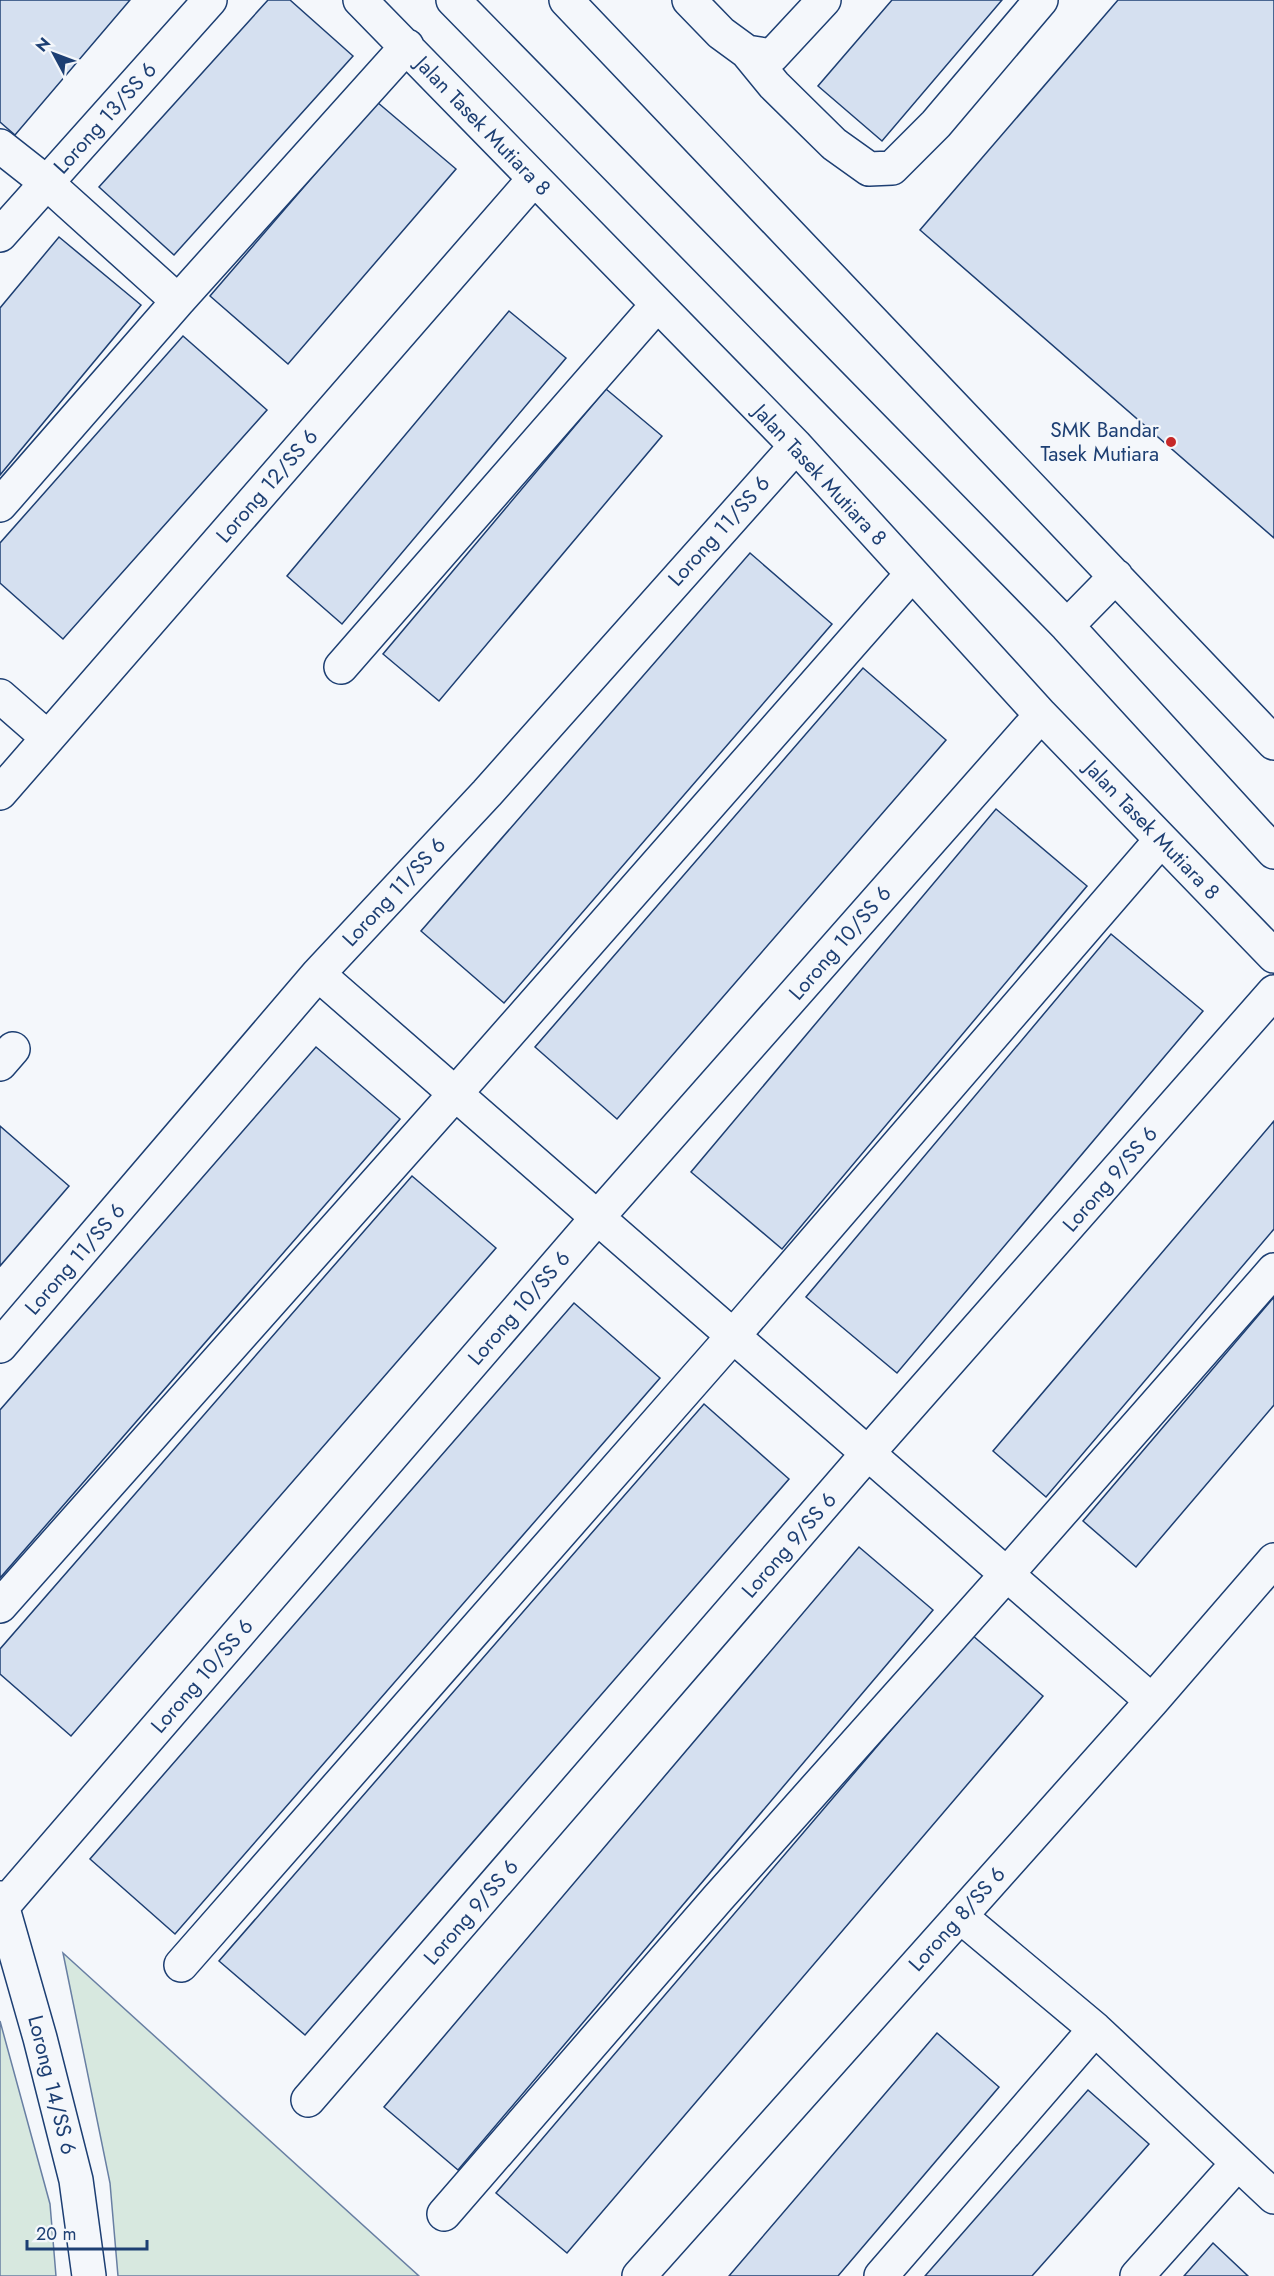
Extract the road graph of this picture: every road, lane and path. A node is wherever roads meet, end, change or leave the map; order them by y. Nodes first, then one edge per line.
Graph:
1 (210, 0) edge
2 (360, 0) edge
3 (453, 0) edge
4 (566, 0) edge
5 (689, 0) edge
6 (824, 0) edge
7 (1041, 0) edge
8 (407, 46) junction
9 (747, 52) junction
10 (0, 146) edge
11 (534, 179) junction
12 (47, 183) junction
13 (0, 235) edge
14 (178, 301) junction
15 (657, 305) junction
16 (796, 446) junction
17 (0, 505) edge
18 (912, 574) junction
19 (1116, 576) junction
20 (1067, 626) junction
21 (341, 667) dead end
22 (0, 696) edge
23 (1041, 715) junction
24 (48, 738) junction
25 (1274, 743) edge
26 (0, 793) edge
27 (1161, 840) junction
28 (1274, 852) edge
29 (1274, 956) edge
30 (318, 974) junction
31 (1274, 992) edge
32 (455, 1094) junction
33 (597, 1218) junction
34 (1274, 1270) edge
35 (733, 1336) junction
36 (0, 1346) edge
37 (868, 1453) junction
38 (1274, 1560) edge
39 (1007, 1574) junction
40 (0, 1606) edge
41 (1152, 1701) junction
42 (2, 1902) edge
43 (960, 1916) junction
44 (181, 1965) dead end
45 (1095, 2029) junction
46 (308, 2100) dead end
47 (1237, 2164) junction
48 (1274, 2197) edge
49 (444, 2214) dead end
50 (89, 2276) edge
51 (639, 2276) edge
52 (881, 2276) edge
53 (1137, 2276) edge

1 - 12 street, Lorong 13/SS 6
2 - 8 street, Jalan Tasek Mutiara 8
3 - 20 street
4 - 19 street
5 - 9 street
6 - 9 street
7 - 9 street
8 - 11 street, Jalan Tasek Mutiara 8
8 - 14 street
10 - 12 street
11 - 15 street, Jalan Tasek Mutiara 8
11 - 24 street, Lorong 12/SS 6
12 - 13 street, Lorong 13/SS 6
12 - 14 street
14 - 17 street
15 - 16 street, Jalan Tasek Mutiara 8
15 - 21 street
16 - 18 street, Jalan Tasek Mutiara 8
16 - 30 street, Lorong 11/SS 6
18 - 23 street, Jalan Tasek Mutiara 8
18 - 32 street
19 - 20 street
19 - 25 street
20 - 28 street
22 - 24 street
23 - 27 street, Jalan Tasek Mutiara 8
23 - 33 street, Lorong 10/SS 6
24 - 26 street, Lorong 12/SS 6
27 - 29 street, Jalan Tasek Mutiara 8
27 - 35 street
30 - 32 street
30 - 36 street, Lorong 11/SS 6
31 - 37 street, Lorong 9/SS 6
32 - 33 street
32 - 40 street
33 - 35 street
33 - 42 street, Lorong 10/SS 6
34 - 39 street
35 - 37 street
35 - 44 street
37 - 39 street
37 - 46 street, Lorong 9/SS 6
38 - 41 street, Lorong 8/SS 6
39 - 41 street
39 - 49 street
41 - 43 street, Lorong 8/SS 6
42 - 50 street, Lorong 14/SS 6
43 - 45 street
43 - 51 street, Lorong 8/SS 6
45 - 47 street
45 - 52 street
47 - 48 street
47 - 53 street

